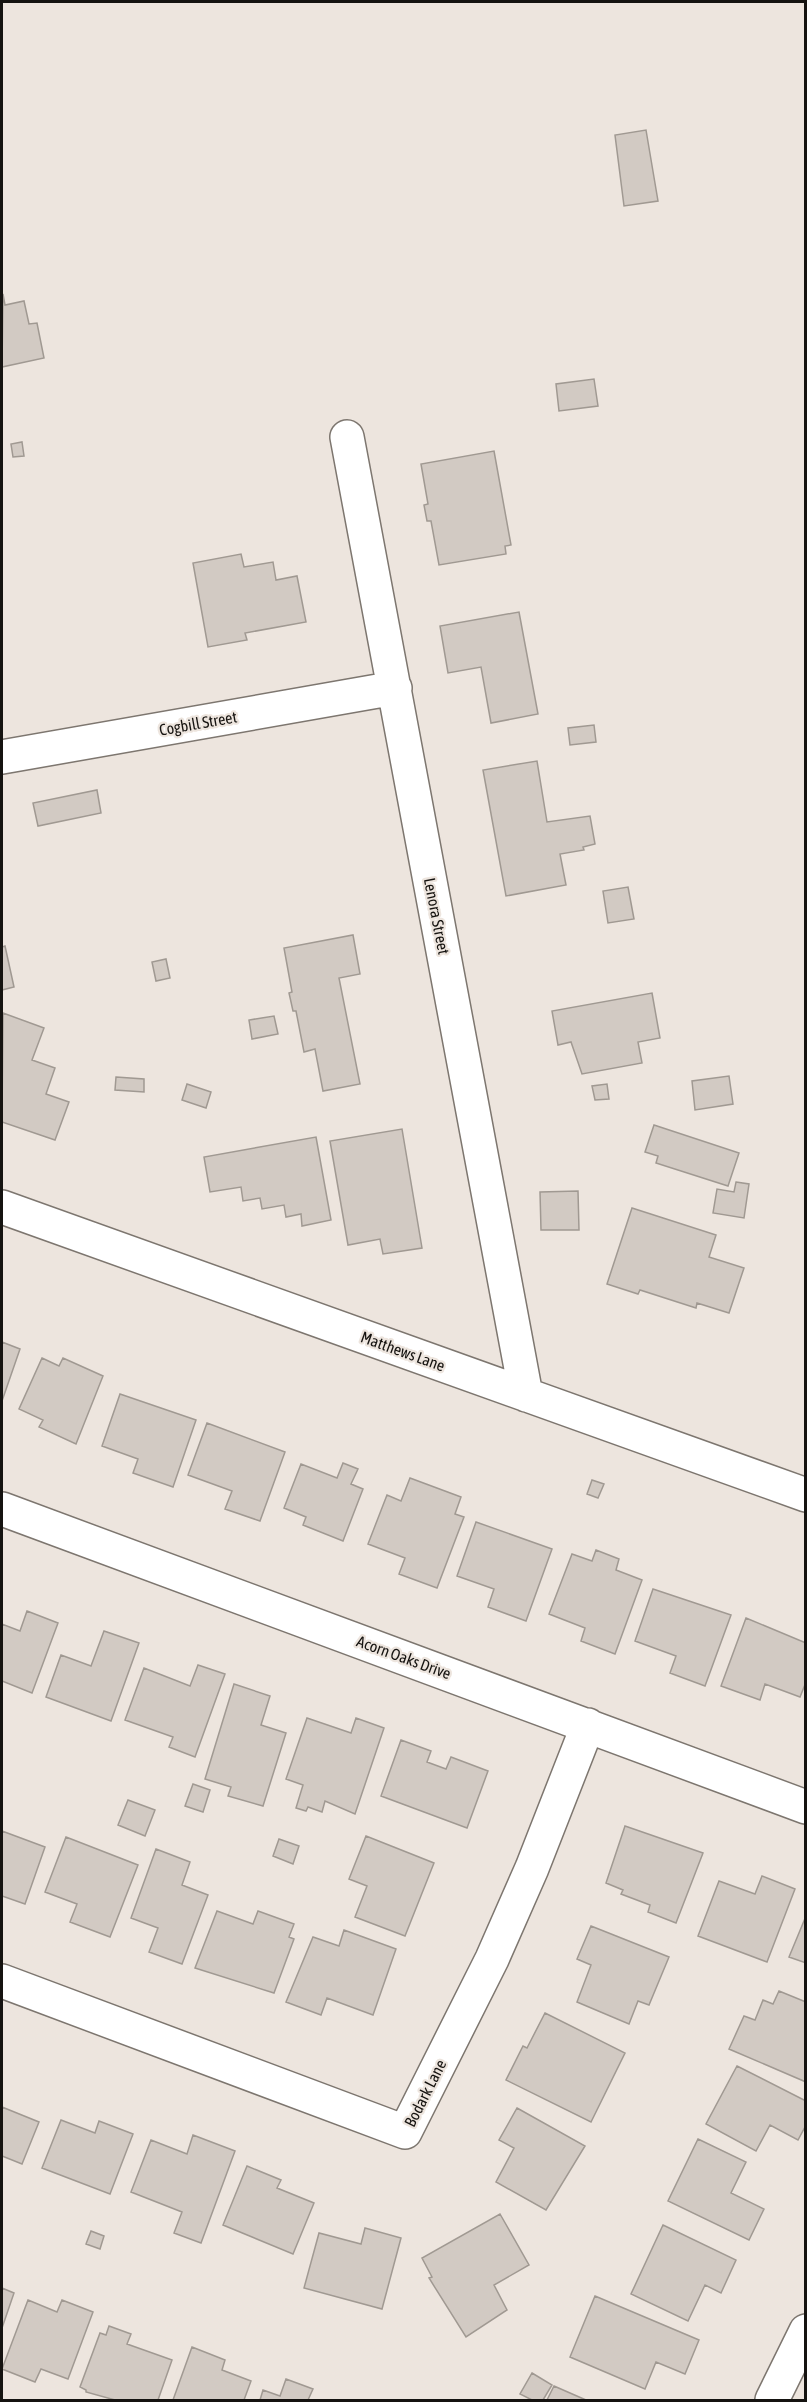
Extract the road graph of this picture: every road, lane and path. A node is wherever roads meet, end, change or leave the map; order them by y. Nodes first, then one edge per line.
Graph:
1 (347, 436) dead end
2 (395, 688) junction
3 (2, 757) edge
4 (2, 1207) edge
5 (526, 1395) junction
6 (806, 1495) edge
7 (2, 1509) edge
8 (588, 1725) junction
9 (806, 1807) edge
10 (2, 1981) edge
11 (806, 2331) edge
12 (772, 2400) edge

1 - 2 street, Lenora Street
2 - 3 street, Cogbill Street
2 - 5 street, Lenora Street
4 - 5 street, Matthews Lane
5 - 6 street, Matthews Lane
7 - 8 street, Acorn Oaks Drive
8 - 9 street, Acorn Oaks Drive
8 - 10 street, Bodark Lane
11 - 12 street

